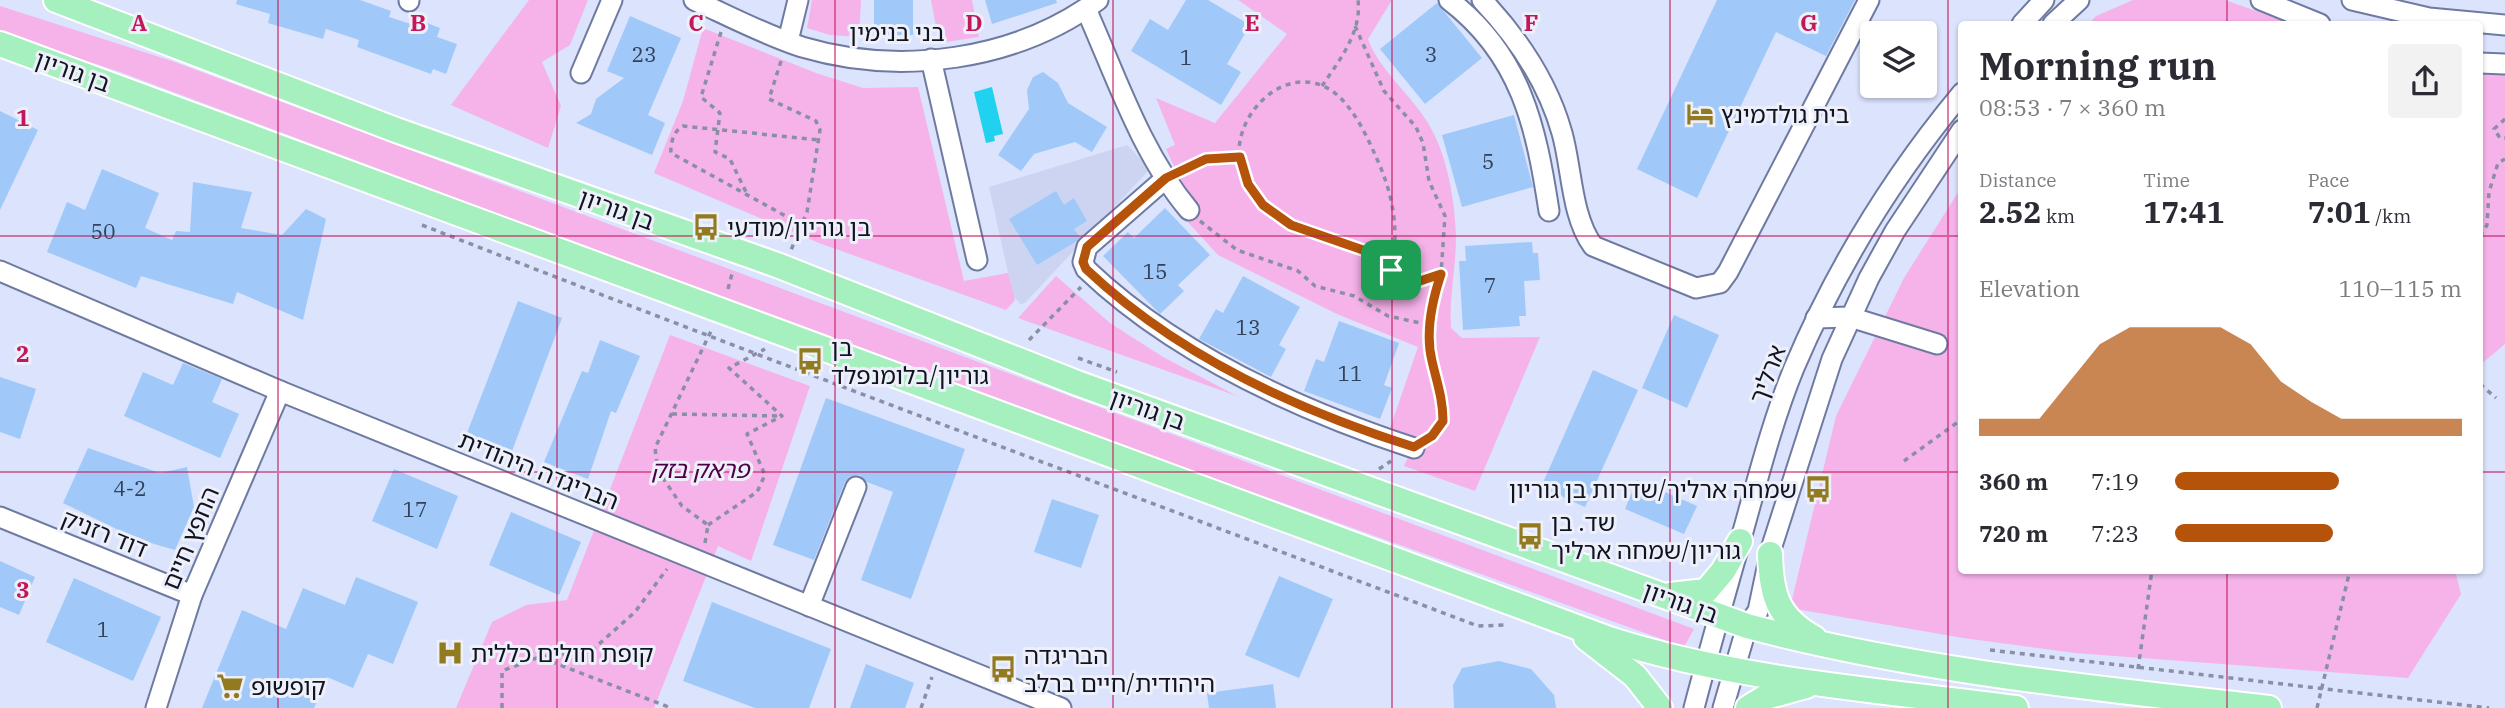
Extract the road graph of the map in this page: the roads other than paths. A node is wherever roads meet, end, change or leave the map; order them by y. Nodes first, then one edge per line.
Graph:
1 (56, 0) edge
2 (612, 0) edge
3 (694, 0) edge
4 (799, 0) edge
5 (1449, 0) edge
6 (1482, 0) edge
7 (1869, 0) edge
8 (2070, 0) edge
9 (2079, 0) edge
10 (2261, 0) edge
11 (2352, 0) edge
12 (2042, 2) edge
13 (1092, 4) edge
14 (2025, 21) edge
15 (2054, 21) edge
16 (2055, 21) edge
17 (2312, 21) edge
18 (2458, 21) edge
19 (2483, 24) edge
20 (2505, 26) edge
21 (788, 41) junction
22 (0, 44) edge
23 (931, 59) junction
24 (2483, 64) edge
25 (2505, 64) edge
26 (581, 73) dead end
27 (1958, 98) edge
28 (1958, 136) edge
29 (1166, 178) junction
30 (1189, 210) road end
31 (1549, 211) dead end
32 (977, 260) dead end
33 (0, 271) edge
34 (1850, 317) junction
35 (1816, 318) junction
36 (1937, 344) dead end
37 (280, 391) junction
38 (1414, 447) road end
39 (856, 486) dead end
40 (0, 517) edge
41 (1740, 541) junction
42 (1770, 554) junction
43 (1658, 594) junction
44 (192, 595) junction
45 (809, 606) junction
46 (1720, 617) junction
47 (1566, 623) junction
48 (1747, 626) junction
49 (1831, 646) junction
50 (1705, 666) junction
51 (1734, 671) junction
52 (1831, 683) junction
53 (156, 708) edge
54 (1061, 708) edge
55 (1660, 708) edge
56 (1695, 708) edge
57 (1723, 708) edge
58 (1748, 708) edge
59 (2016, 708) edge
60 (2269, 708) edge

1 - 43 main road, בן גוריון
2 - 26 street
3 - 21 street, בני בנימין
4 - 21 street
5 - 31 street
6 - 7 street
8 - 15 street
9 - 16 street
10 - 17 street
11 - 18 street
12 - 14 street
13 - 23 street, בני בנימין
13 - 29 street
19 - 20 street
21 - 23 street, בני בנימין
22 - 47 main road, בן גוריון
23 - 32 street
24 - 25 street
27 - 35 street, ארליך
28 - 34 street
29 - 30 street
29 - 38 street
33 - 37 street, הבריגדה היהודית
34 - 35 street
34 - 36 street
34 - 42 street
35 - 41 street, ארליך
37 - 44 street, החפץ חיים
37 - 45 street, הבריגדה היהודית
39 - 45 street
40 - 44 street, דוד רזניק
41 - 43 main road
41 - 46 street, ארליך
42 - 48 street
42 - 49 main road
43 - 46 main road, בן גוריון
44 - 53 street, החפץ חיים
45 - 54 street, הבריגדה היהודית
46 - 48 main road, בן גוריון
46 - 50 street, ארליך
47 - 50 main road, בן גוריון
47 - 55 main road
48 - 49 main road, בן גוריון
48 - 51 street
49 - 60 main road, בן גוריון
50 - 51 main road, בן גוריון
50 - 56 street, ארליך
51 - 52 main road, בן גוריון
51 - 57 street
52 - 58 main road
52 - 59 main road, בן גוריון

